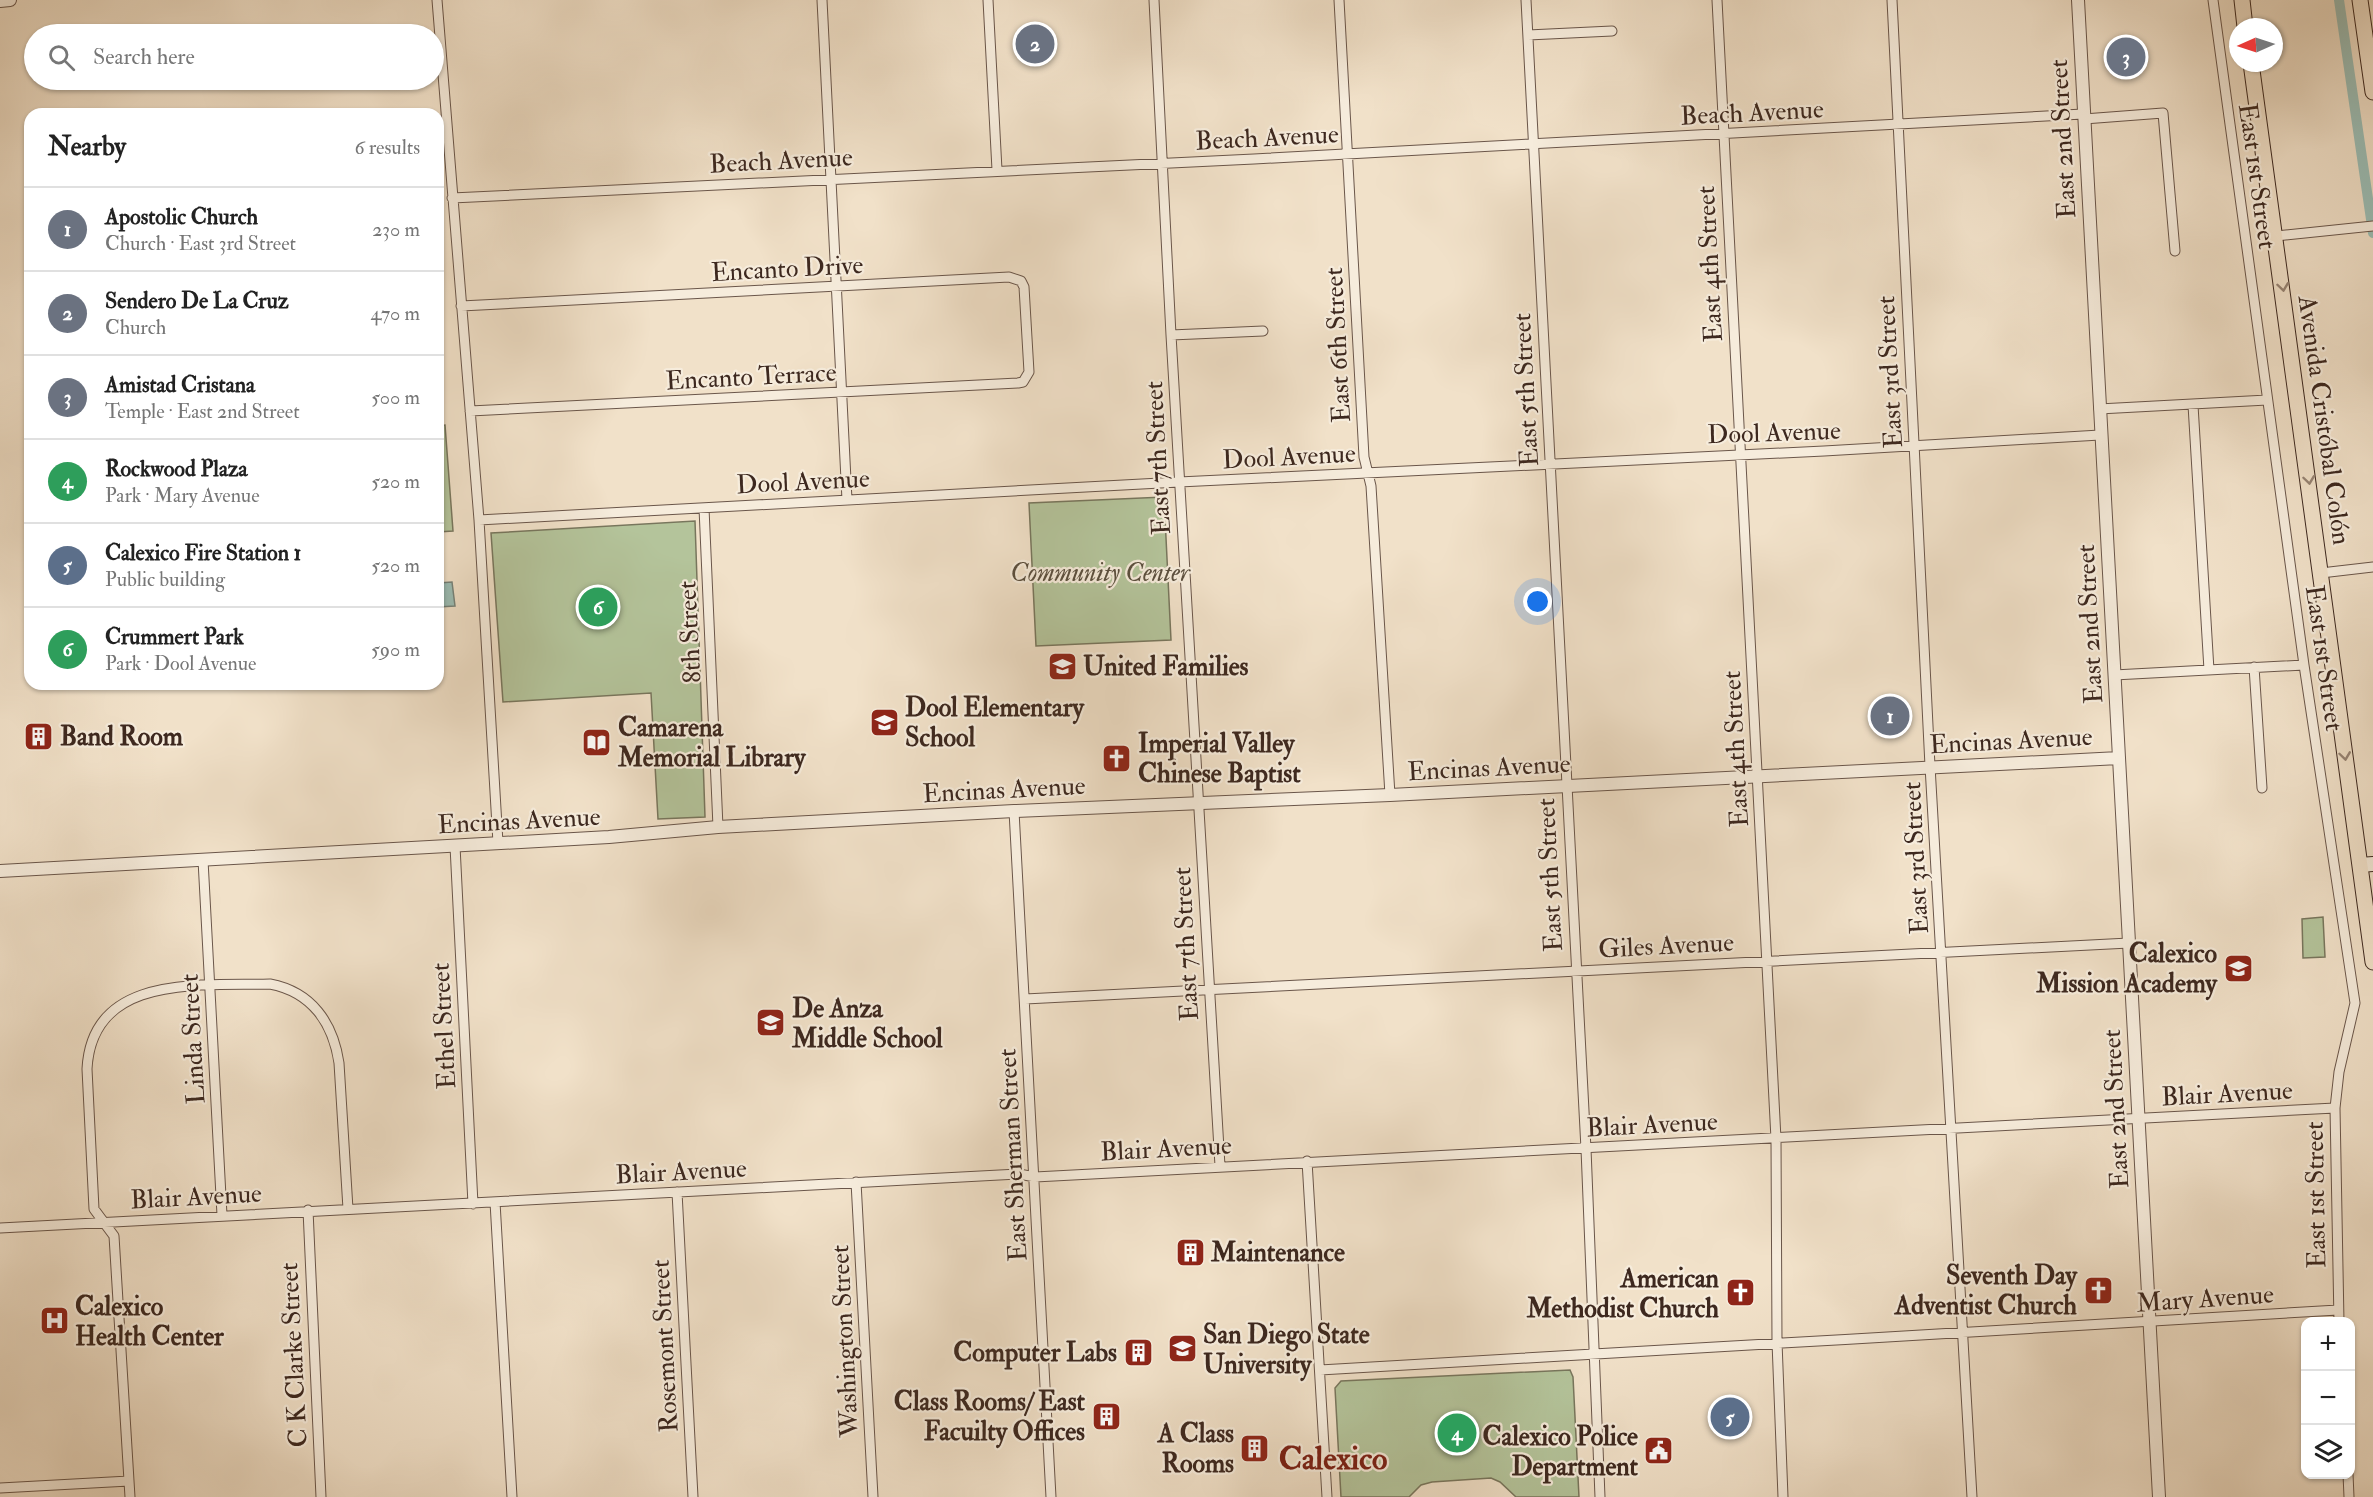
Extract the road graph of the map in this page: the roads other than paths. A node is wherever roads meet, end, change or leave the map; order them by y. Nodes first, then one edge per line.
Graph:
1 (10, 0) edge
2 (437, 0) edge
3 (822, 0) edge
4 (988, 0) edge
5 (1154, 0) edge
6 (1339, 0) edge
7 (1526, 0) edge
8 (1717, 0) edge
9 (1892, 0) edge
10 (2078, 0) edge
11 (2212, 0) edge
12 (2241, 0) edge
13 (2360, 0) edge
14 (0, 1) edge
15 (2244, 18) edge
16 (439, 24) edge
17 (1612, 31) dead end
18 (1528, 35) junction
19 (2252, 72) edge
20 (444, 90) edge
21 (2373, 92) edge
22 (2083, 117) junction
23 (1899, 126) junction
24 (1724, 134) junction
25 (1534, 143) junction
26 (1347, 153) junction
27 (1162, 163) junction
28 (997, 170) junction
29 (831, 178) junction
30 (452, 198) junction
31 (2373, 226) edge
32 (2276, 236) junction
33 (2175, 251) dead end
34 (837, 287) junction
35 (461, 306) junction
36 (1263, 331) dead end
37 (1171, 335) junction
38 (1029, 372) joint
39 (842, 392) junction
40 (2267, 400) junction
41 (2193, 405) junction
42 (2099, 409) junction
43 (470, 411) junction
44 (2100, 435) junction
45 (1913, 447) junction
46 (1740, 454) junction
47 (1550, 464) junction
48 (1368, 474) junction
49 (1179, 482) junction
50 (848, 500) junction
51 (704, 508) junction
52 (479, 520) junction
53 (2373, 567) edge
54 (2321, 573) junction
55 (2304, 664) junction
56 (2254, 667) junction
57 (2209, 670) junction
58 (2114, 675) junction
59 (2119, 758) junction
60 (1930, 766) junction
61 (1758, 777) junction
62 (1566, 785) junction
63 (2262, 788) dead end
64 (1390, 795) junction
65 (1197, 803) junction
66 (1014, 811) junction
67 (718, 826) junction
68 (498, 843) junction
69 (455, 846) junction
70 (203, 860) junction
71 (2366, 865) edge
72 (0, 871) edge
73 (2371, 941) edge
74 (2129, 943) junction
75 (1941, 952) junction
76 (1767, 961) junction
77 (2373, 962) edge
78 (1575, 971) junction
79 (210, 986) junction
80 (1208, 989) junction
81 (1025, 999) junction
82 (2335, 1108) junction
83 (2139, 1120) junction
84 (1950, 1130) junction
85 (1776, 1139) junction
86 (1586, 1149) junction
87 (1307, 1161) junction
88 (1220, 1166) junction
89 (1035, 1177) junction
90 (856, 1182) junction
91 (677, 1192) junction
92 (495, 1202) junction
93 (473, 1204) junction
94 (348, 1209) junction
95 (308, 1210) junction
96 (222, 1215) junction
97 (103, 1222) junction
98 (0, 1228) edge
99 (2338, 1310) junction
100 (2339, 1317) edge
101 (2150, 1322) junction
102 (1962, 1334) junction
103 (1777, 1342) junction
104 (1593, 1354) junction
105 (1320, 1370) junction
106 (2348, 1479) edge
107 (129, 1481) junction
108 (0, 1488) edge
109 (130, 1497) edge
110 (321, 1497) edge
111 (512, 1497) edge
112 (693, 1497) edge
113 (873, 1497) edge
114 (1051, 1497) edge
115 (1327, 1497) edge
116 (1600, 1497) edge
117 (1783, 1497) edge
118 (1972, 1497) edge
119 (2159, 1497) edge
120 (2349, 1497) edge

1 - 14 street
2 - 16 street
3 - 29 street
4 - 28 street
5 - 27 street, East 7th Street
6 - 26 street, East 6th Street
7 - 18 street, East 5th Street
8 - 24 street, East 4th Street
9 - 23 street, East 3rd Street
10 - 22 street, East 2nd Street
11 - 40 street, East 1st Street
12 - 15 main road
13 - 21 main road
17 - 18 street
18 - 25 street, East 5th Street
19 - 32 main road, Avenida Cristóbal Colón
20 - 30 street
22 - 23 street, Beach Avenue
22 - 33 street, Beach Avenue
22 - 42 street, East 2nd Street
23 - 24 street, Beach Avenue
23 - 45 street, East 3rd Street
24 - 25 street, Beach Avenue
24 - 46 street, East 4th Street
25 - 26 street, Beach Avenue
25 - 47 street, East 5th Street
26 - 27 street, Beach Avenue
26 - 48 street, East 6th Street
27 - 28 street, Beach Avenue
27 - 37 street, East 7th Street
28 - 29 street, Beach Avenue
29 - 30 street, Beach Avenue
29 - 34 street
30 - 35 street
31 - 32 street
32 -> 54 main road, Avenida Cristóbal Colón
34 - 35 street, Encanto Drive
34 - 38 street, Encanto Drive
34 - 39 street
35 - 43 street
36 - 37 street
37 - 49 street, East 7th Street
38 - 39 street, Encanto Terrace
39 - 43 street, Encanto Terrace
39 - 50 street
40 - 41 street
40 - 55 street, East 1st Street
41 - 42 street
41 - 57 street
42 - 44 street, East 2nd Street
43 - 52 street
44 - 45 street, Dool Avenue
44 - 58 street, East 2nd Street
45 - 46 street, Dool Avenue
45 - 60 street, East 3rd Street
46 - 47 street, Dool Avenue
46 - 61 street, East 4th Street
47 - 48 street, Dool Avenue
47 - 62 street, East 5th Street
48 - 49 street, Dool Avenue
48 - 64 street, East 6th Street
49 - 50 street, Dool Avenue
49 - 65 street, East 7th Street
50 - 51 street, Dool Avenue
51 - 52 street, Dool Avenue
51 - 67 street, 8th Street
52 - 68 street
53 - 54 street
54 -> 71 main road, Avenida Cristóbal Colón
55 - 56 street
55 - 82 street, East 1st Street
56 - 57 street
56 - 63 street
57 - 58 street
58 - 59 street, East 2nd Street
59 - 60 street, Encinas Avenue
59 - 74 street, East 2nd Street
60 - 61 street, Encinas Avenue
60 - 75 street, East 3rd Street
61 - 62 street, Encinas Avenue
61 - 76 street, East 4th Street
62 - 64 street, Encinas Avenue
62 - 78 street, East 5th Street
64 - 65 street, Encinas Avenue
65 - 66 street, Encinas Avenue
65 - 80 street, East 7th Street
66 - 67 street, Encinas Avenue
66 - 81 street, East Sherman Street
67 - 68 street, Encinas Avenue
68 - 69 street, Encinas Avenue
69 - 70 street, Encinas Avenue
69 - 93 street, Ethel Street
70 - 72 street, Encinas Avenue
70 - 79 street, Linda Street
71 - 73 main road, Avenida Cristóbal Colón
73 - 77 main road, Avenida Cristóbal Colón
74 - 75 street, Giles Avenue
74 - 83 street, East 2nd Street
75 - 76 street, Giles Avenue
75 - 84 street, East 3rd Street
76 - 78 street, Giles Avenue
76 - 85 street, East 4th Street
78 - 80 street, Giles Avenue
78 - 86 street, East 5th Street
79 - 94 street
79 - 96 street, Linda Street
79 - 97 street
80 - 81 street, Giles Avenue
80 - 88 street, East 7th Street
81 - 89 street, East Sherman Street
82 - 83 street, Blair Avenue
82 - 99 street, East 1st Street
83 - 84 street, Blair Avenue
83 - 101 street, East 2nd Street
84 - 85 street, Blair Avenue
84 - 102 street, East 3rd Street
85 - 86 street, Blair Avenue
85 - 103 street, East 4th Street
86 - 87 street, Blair Avenue
86 - 104 street, East 5th Street
87 - 88 street, Blair Avenue
87 - 105 street
88 - 89 street, Blair Avenue
89 - 90 street, Blair Avenue
89 - 114 street, East Sherman Street
90 - 91 street, Blair Avenue
90 - 113 street, Washington Street
91 - 92 street, Blair Avenue
91 - 112 street, Rosemont Street
92 - 93 street, Blair Avenue
92 - 111 street
93 - 94 street, Blair Avenue
94 - 95 street, Blair Avenue
95 - 96 street, Blair Avenue
95 - 110 street, C K Clarke Street
96 - 97 street, Blair Avenue
97 - 98 street, Blair Avenue
97 - 107 street
99 - 100 street, East 1st Street
99 - 101 street, Mary Avenue
101 - 102 street, Mary Avenue
101 - 119 street, East 2nd Street
102 - 103 street, Mary Avenue
102 - 118 street, East 3rd Street
103 - 104 street, Mary Avenue
103 - 117 street, East 4th Street
104 - 105 street, Mary Avenue
104 - 116 street, East 5th Street
105 - 115 street
106 - 120 street
107 - 108 street
107 - 109 street

